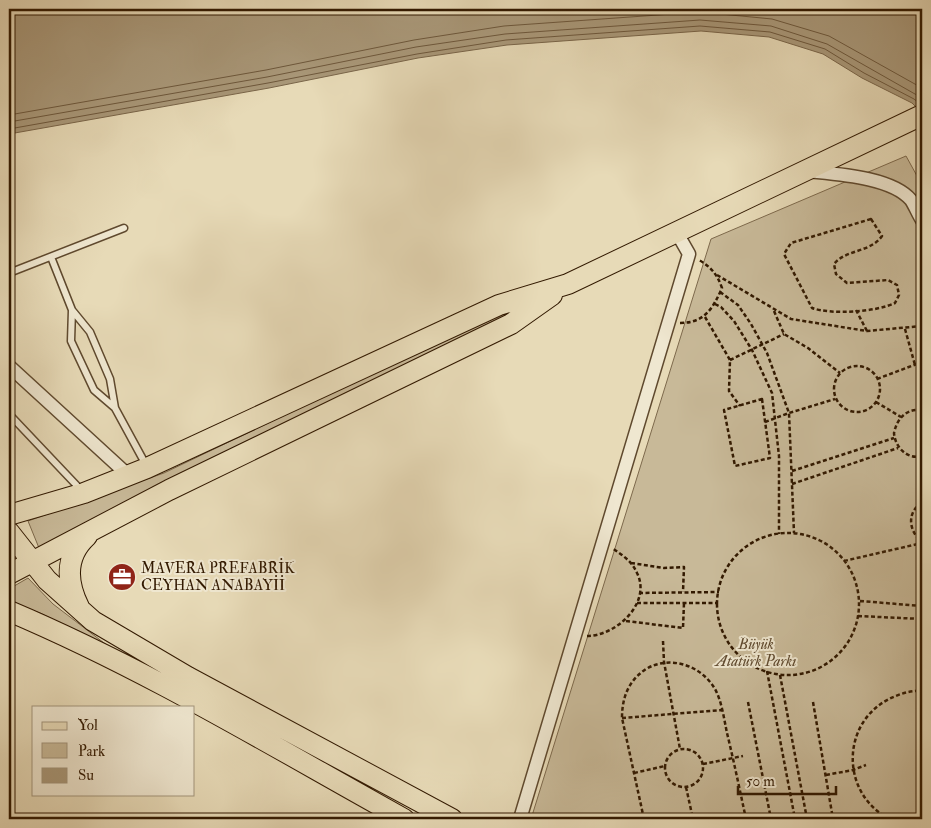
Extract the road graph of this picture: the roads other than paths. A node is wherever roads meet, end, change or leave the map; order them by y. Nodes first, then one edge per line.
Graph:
1 (922, 115) edge
2 (806, 171) junction
3 (922, 220) edge
4 (124, 228) dead end
5 (677, 233) junction
6 (51, 257) junction
7 (9, 273) edge
8 (568, 284) junction
9 (72, 310) junction
10 (9, 366) edge
11 (115, 408) junction
12 (9, 414) edge
13 (147, 468) junction
14 (128, 475) junction
15 (84, 493) junction
16 (9, 515) edge
17 (100, 524) junction
18 (10, 534) edge
19 (32, 562) junction
20 (9, 574) edge
21 (9, 611) edge
22 (81, 611) junction
23 (404, 819) edge
24 (452, 819) edge
25 (520, 819) edge

1 - 2 main road
2 - 3 street
2 - 5 main road
4 - 6 lane
5 - 8 main road
5 - 25 street
6 - 7 lane
6 - 9 lane
8 - 13 main road
8 - 17 main road
9 - 11 lane
9 - 11 lane
10 - 14 street
11 - 13 lane
12 - 15 lane
13 - 14 main road
14 - 15 main road
15 - 16 main road
17 - 19 main road
17 - 22 main road
18 - 19 main road
19 - 20 main road
19 - 22 main road
21 - 23 main road
22 - 24 main road

